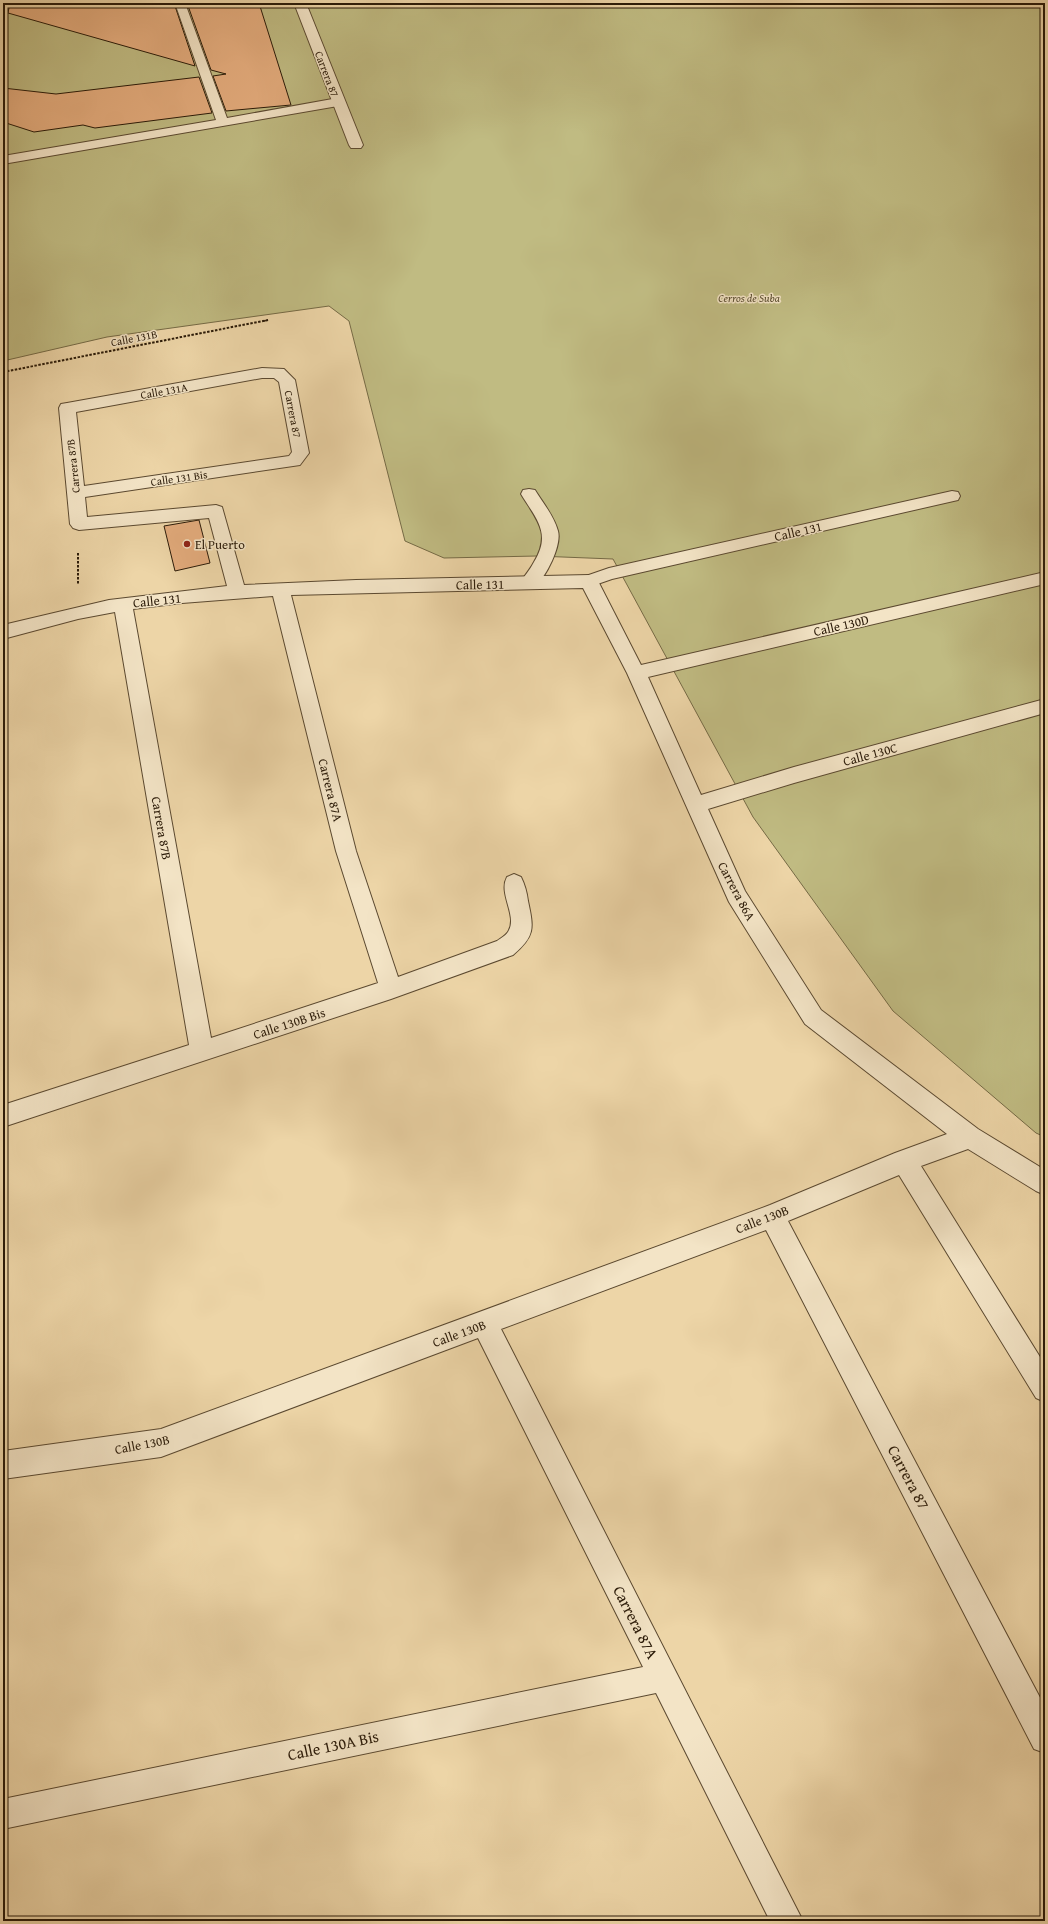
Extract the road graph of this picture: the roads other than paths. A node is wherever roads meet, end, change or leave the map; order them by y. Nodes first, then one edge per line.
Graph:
1 (180, 3) edge
2 (300, 3) edge
3 (338, 102) junction
4 (223, 123) junction
5 (356, 145) dead end
6 (3, 160) edge
7 (262, 373) joint
8 (67, 408) joint
9 (282, 463) joint
10 (75, 493) junction
11 (529, 494) dead end
12 (952, 496) dead end
13 (1045, 578) edge
14 (589, 581) junction
15 (528, 583) junction
16 (280, 589) junction
17 (236, 591) junction
18 (123, 604) junction
19 (3, 632) edge
20 (636, 673) junction
21 (1045, 706) edge
22 (695, 805) junction
23 (514, 883) dead end
24 (391, 989) junction
25 (202, 1052) junction
26 (3, 1116) edge
27 (970, 1137) junction
28 (904, 1161) junction
29 (1045, 1183) edge
30 (772, 1216) junction
31 (484, 1323) junction
32 (1045, 1390) edge
33 (3, 1466) edge
34 (664, 1677) junction
35 (1045, 1738) edge
36 (3, 1814) edge
37 (787, 1921) edge

1 - 4 lane
2 - 3 street, Carrera 87
3 - 4 lane
3 - 5 street, Carrera 87
4 - 6 lane
7 - 8 street, Calle 131A
7 - 9 street, Carrera 87
8 - 10 street, Carrera 87B
9 - 10 street, Calle 131 Bis
10 - 17 street, Carrera 87B
11 - 15 lane
12 - 14 lane, Calle 131
13 - 20 street, Calle 130D
14 - 15 street, Calle 131
14 - 20 street, Carrera 86A
15 - 16 street, Calle 131
16 - 17 street, Calle 131
16 - 24 street, Carrera 87A
17 - 18 street, Calle 131
18 - 19 street, Calle 131
18 - 25 street, Carrera 87B
20 - 22 street, Carrera 86A
21 - 22 street, Calle 130C
22 - 27 street, Carrera 86A
23 - 24 street, Calle 130B Bis
24 - 25 street, Calle 130B Bis
25 - 26 street, Calle 130B Bis
27 - 28 street, Calle 130B
27 - 29 street, Carrera 86A
28 - 30 street, Calle 130B
28 - 32 street
30 - 31 street, Calle 130B
30 - 35 street, Carrera 87
31 - 33 street, Calle 130B
31 - 34 street, Carrera 87A
34 - 36 street, Calle 130A Bis
34 - 37 street, Carrera 87A

